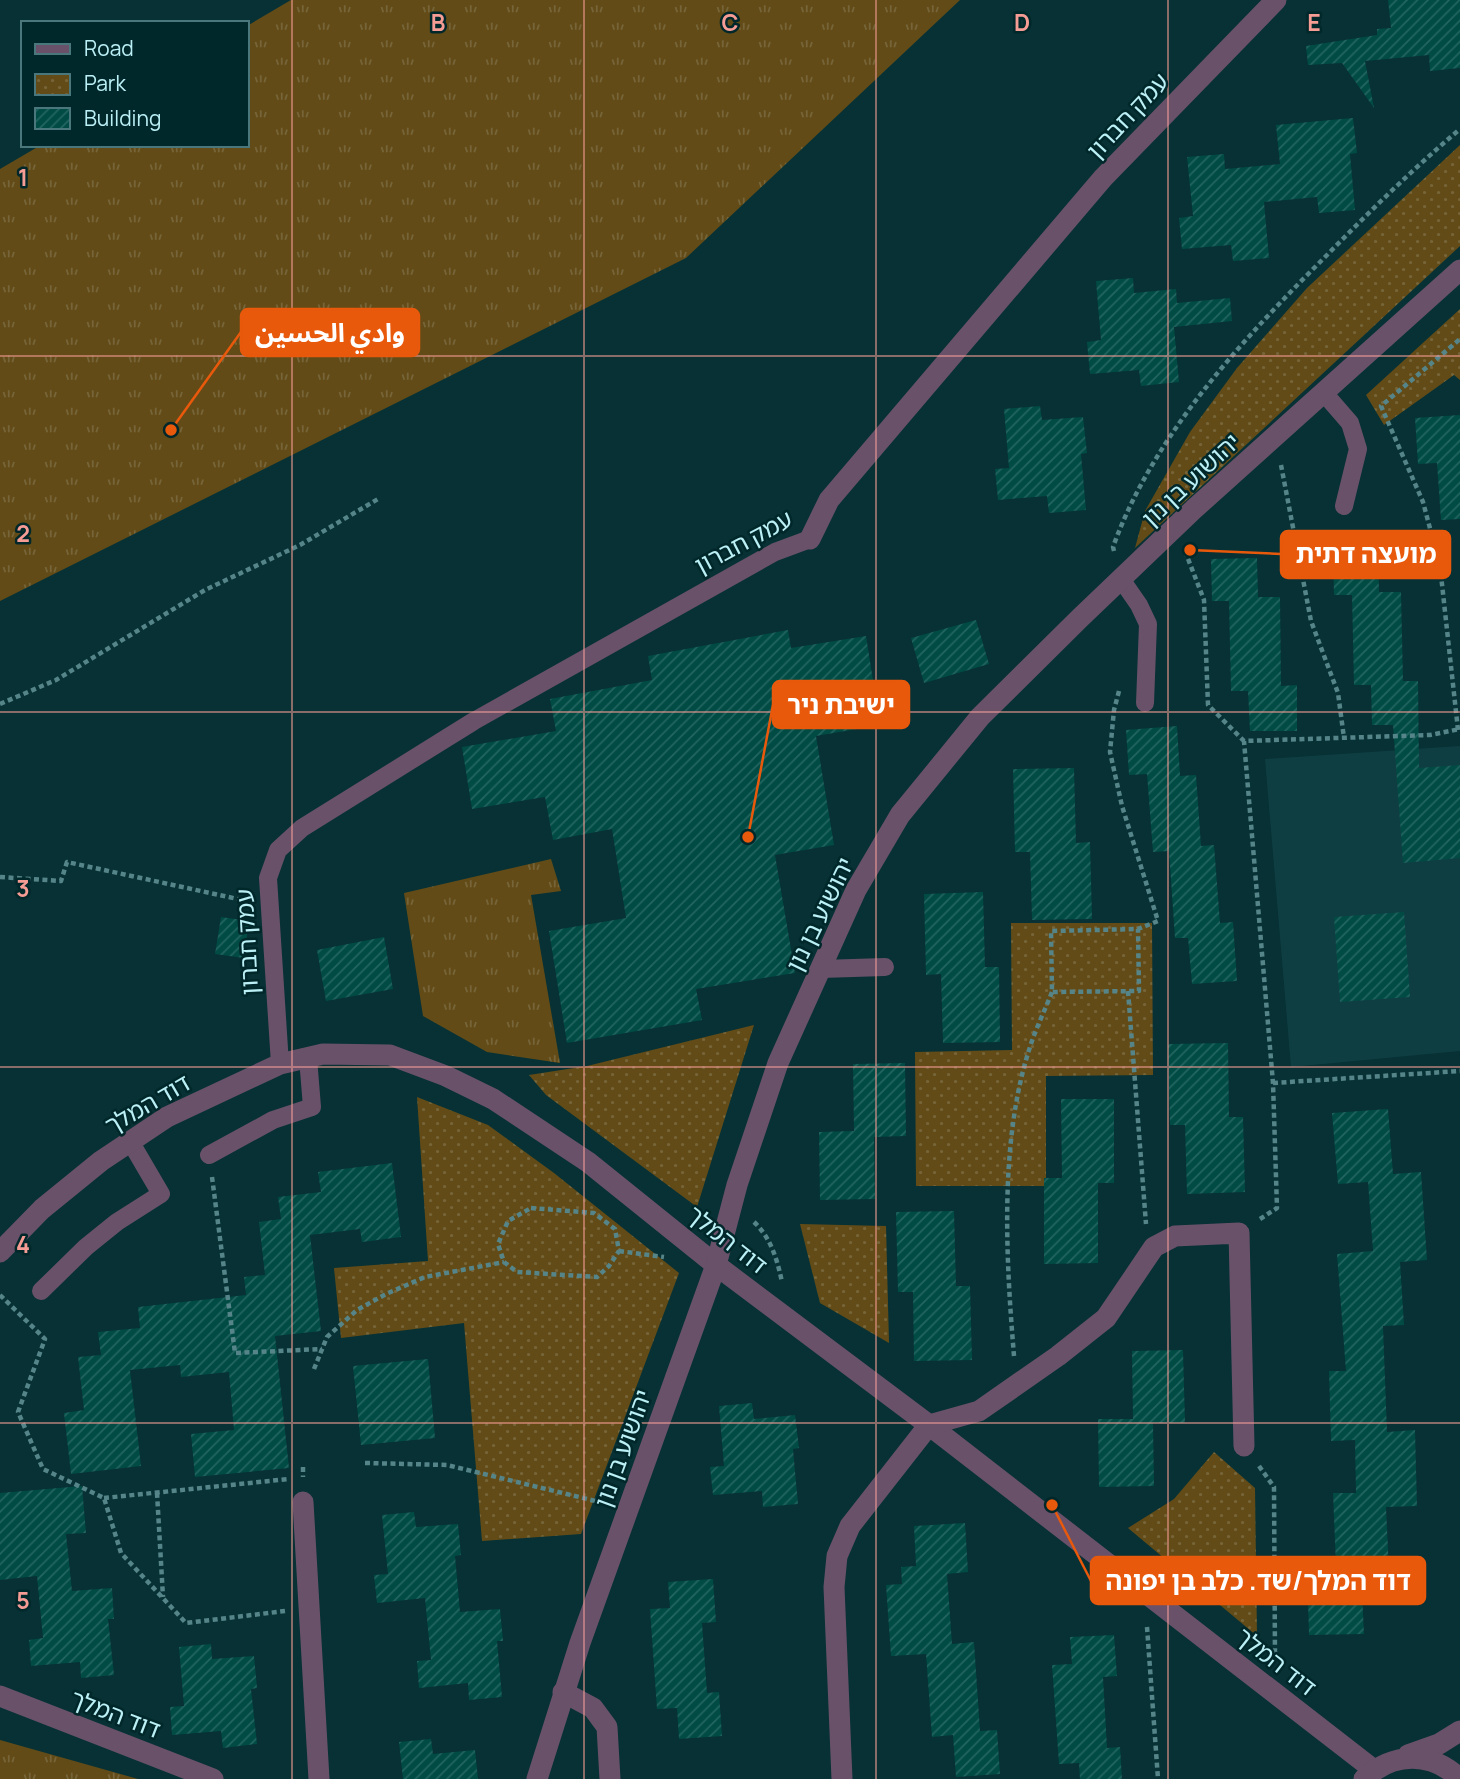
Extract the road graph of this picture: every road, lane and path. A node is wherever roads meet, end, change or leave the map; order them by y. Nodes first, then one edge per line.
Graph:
1 (1276, 0) edge
2 (1460, 129) edge
3 (1460, 270) edge
4 (1460, 339) edge
5 (1324, 393) junction
6 (1275, 436) junction
7 (378, 499) dead end
8 (1344, 506) dead end
9 (1175, 527) junction
10 (810, 538) joint
11 (1121, 579) junction
12 (1120, 686) dead end
13 (1145, 703) dead end
14 (0, 704) edge
15 (1459, 730) edge
16 (1344, 738) junction
17 (1244, 741) junction
18 (0, 877) edge
19 (270, 905) junction
20 (1138, 929) junction
21 (885, 968) dead end
22 (821, 969) junction
23 (1128, 991) junction
24 (1052, 992) junction
25 (308, 1058) junction
26 (280, 1063) junction
27 (1460, 1071) edge
28 (1273, 1083) junction
29 (130, 1141) junction
30 (209, 1156) joint
31 (733, 1202) junction
32 (1239, 1233) junction
33 (0, 1252) edge
34 (1149, 1254) junction
35 (504, 1262) junction
36 (716, 1265) junction
37 (41, 1291) dead end
38 (0, 1294) edge
39 (786, 1317) junction
40 (322, 1349) junction
41 (314, 1369) dead end
42 (1016, 1383) junction
43 (929, 1425) junction
44 (1244, 1446) joint
45 (365, 1463) dead end
46 (303, 1478) dead end
47 (158, 1493) junction
48 (104, 1498) junction
49 (303, 1502) dead end
50 (628, 1508) junction
51 (1145, 1592) junction
52 (163, 1599) junction
53 (309, 1608) junction
54 (563, 1692) junction
55 (1275, 1693) junction
56 (2, 1698) edge
57 (1460, 1731) edge
58 (1393, 1760) junction
59 (1369, 1774) edge
60 (213, 1779) edge
61 (319, 1779) edge
62 (537, 1779) edge
63 (610, 1779) edge
64 (842, 1779) edge
65 (1158, 1779) edge
66 (1460, 1779) edge

1 - 10 street, עמק חברון
2 - 11 path
3 - 5 street, יהושוע בן נון
4 - 15 path
5 - 6 street, יהושוע בן נון
5 - 8 lane
6 - 9 street, יהושוע בן נון
6 - 16 path
7 - 14 path
9 - 11 street, יהושוע בן נון
9 - 17 path
10 - 19 lane, עמק חברון
11 - 13 lane
11 - 22 street, יהושוע בן נון
12 - 20 path
15 - 16 path
16 - 17 path
17 - 28 path
18 - 19 path
19 - 26 lane, עמק חברון
20 - 23 path
20 - 24 path
21 - 22 lane
22 - 31 street, יהושוע בן נון
23 - 24 path
23 - 34 path
24 - 42 path
25 - 26 street, דוד המלך
25 - 30 lane
25 - 36 street, דוד המלך
26 - 29 street, דוד המלך
27 - 28 path
28 - 32 path
29 - 33 street, דוד המלך
29 - 37 lane
30 - 40 path
31 - 36 street, יהושוע בן נון
31 - 39 path
32 - 34 street
32 - 44 street
34 - 42 street
35 - 35 path
35 - 40 path
36 - 39 street, דוד המלך
36 - 50 street, יהושוע בן נון
38 - 48 path
39 - 43 street, דוד המלך
40 - 41 path
42 - 43 street
43 - 51 street, דוד המלך
43 - 64 street
44 - 55 path
45 - 50 path
46 - 47 path
47 - 48 path
47 - 52 path
48 - 52 path
49 - 53 street
50 - 54 street, יהושוע בן נון
51 - 55 street, דוד המלך
51 - 65 path
52 - 53 path
53 - 61 street
54 - 62 street, יהושוע בן נון
54 - 63 street
55 - 59 street, דוד המלך
56 - 60 street, דוד המלך
57 - 58 street
58 - 59 street
58 - 66 street

